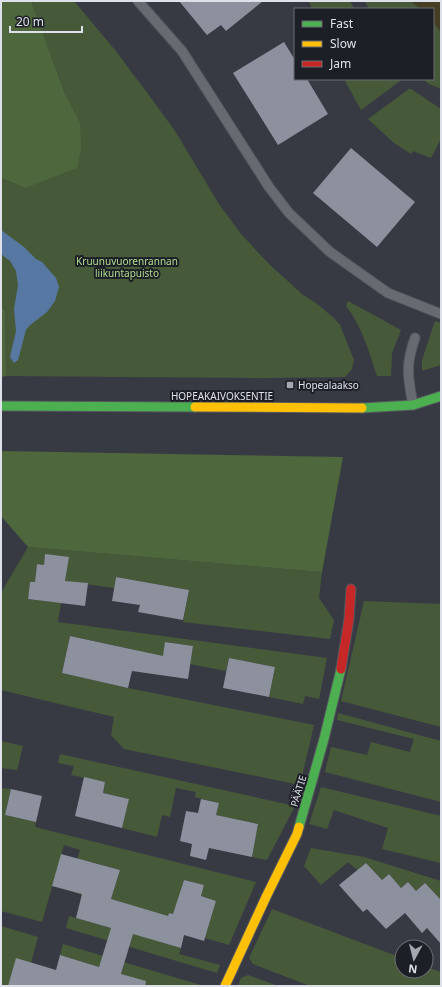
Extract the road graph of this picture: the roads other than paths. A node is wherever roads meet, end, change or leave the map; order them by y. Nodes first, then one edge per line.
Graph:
1 (138, 1) edge
2 (441, 314) edge
3 (415, 338) dead end
4 (441, 396) edge
5 (413, 405) junction
6 (1, 406) edge
7 (351, 589) dead end
8 (225, 986) edge

1 - 2 lane
3 - 5 lane
4 - 5 street, HOPEAKAIVOKSENTIE
5 - 6 street, HOPEAKAIVOKSENTIE
7 - 8 street, PÄÄTIE

